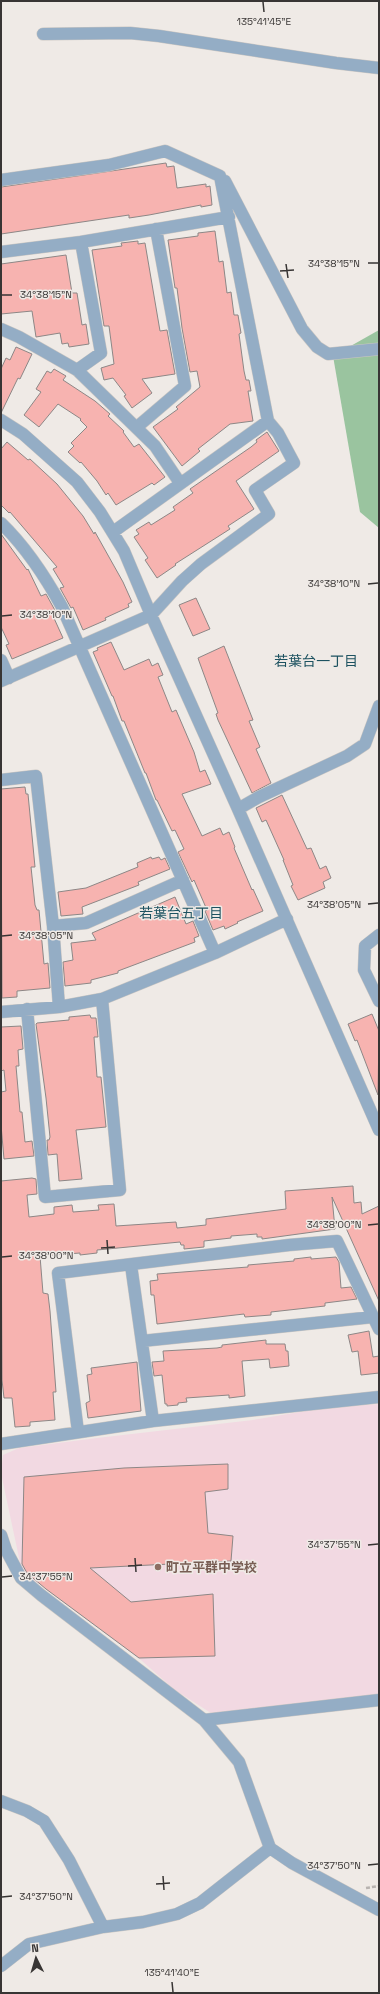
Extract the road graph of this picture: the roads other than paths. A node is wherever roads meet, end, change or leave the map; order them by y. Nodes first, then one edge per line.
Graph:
1 (43, 34) dead end
2 (379, 68) edge
3 (220, 176) junction
4 (1, 180) edge
5 (229, 217) junction
6 (156, 229) junction
7 (81, 242) junction
8 (1, 252) edge
9 (1, 329) edge
10 (379, 350) edge
11 (76, 370) junction
12 (1, 420) edge
13 (268, 421) junction
14 (137, 427) junction
15 (180, 483) junction
16 (1, 523) edge
17 (113, 532) junction
18 (151, 615) junction
19 (79, 645) junction
20 (1, 660) edge
21 (5, 680) edge
22 (379, 706) edge
23 (1, 780) edge
24 (238, 809) junction
25 (183, 880) junction
26 (287, 919) junction
27 (52, 926) junction
28 (379, 935) edge
29 (215, 953) junction
30 (102, 999) junction
31 (379, 1001) edge
32 (59, 1007) junction
33 (27, 1010) junction
34 (1, 1012) edge
35 (379, 1103) edge
36 (372, 1114) junction
37 (379, 1130) edge
38 (131, 1265) junction
39 (373, 1317) junction
40 (379, 1329) edge
41 (142, 1341) junction
42 (379, 1397) edge
43 (153, 1421) junction
44 (78, 1432) junction
45 (1, 1444) edge
46 (1, 1535) edge
47 (3, 1550) edge
48 (379, 1700) edge
49 (204, 1720) junction
50 (1, 1801) edge
51 (270, 1848) junction
52 (379, 1910) edge
53 (103, 1927) junction
54 (1, 1966) edge

1 - 2 street
3 - 4 street
3 - 5 street
3 - 10 street
5 - 6 street
5 - 13 street
6 - 7 street
6 - 14 street
7 - 8 street
7 - 11 street
9 - 11 street
11 - 14 street
12 - 17 street
13 - 15 street
13 - 18 street
14 - 15 street
15 - 17 street
16 - 19 street
17 - 18 street
18 - 19 street
18 - 24 street
19 - 21 street
19 - 25 street
20 - 21 street
22 - 24 street
23 - 27 street
24 - 26 street
25 - 27 street
25 - 29 street
26 - 29 street
26 - 36 street
27 - 32 street
28 - 31 street
29 - 30 street
30 - 32 street
30 - 33 street
32 - 33 street
33 - 34 street
35 - 36 street
36 - 37 street
38 - 39 street
38 - 41 street
38 - 44 street
39 - 40 street
39 - 41 street
41 - 43 street
42 - 43 street
43 - 44 street
44 - 45 street
46 - 47 street
47 - 49 street
48 - 49 street
49 - 51 street
50 - 53 street
51 - 52 street
51 - 53 street
53 - 54 street

